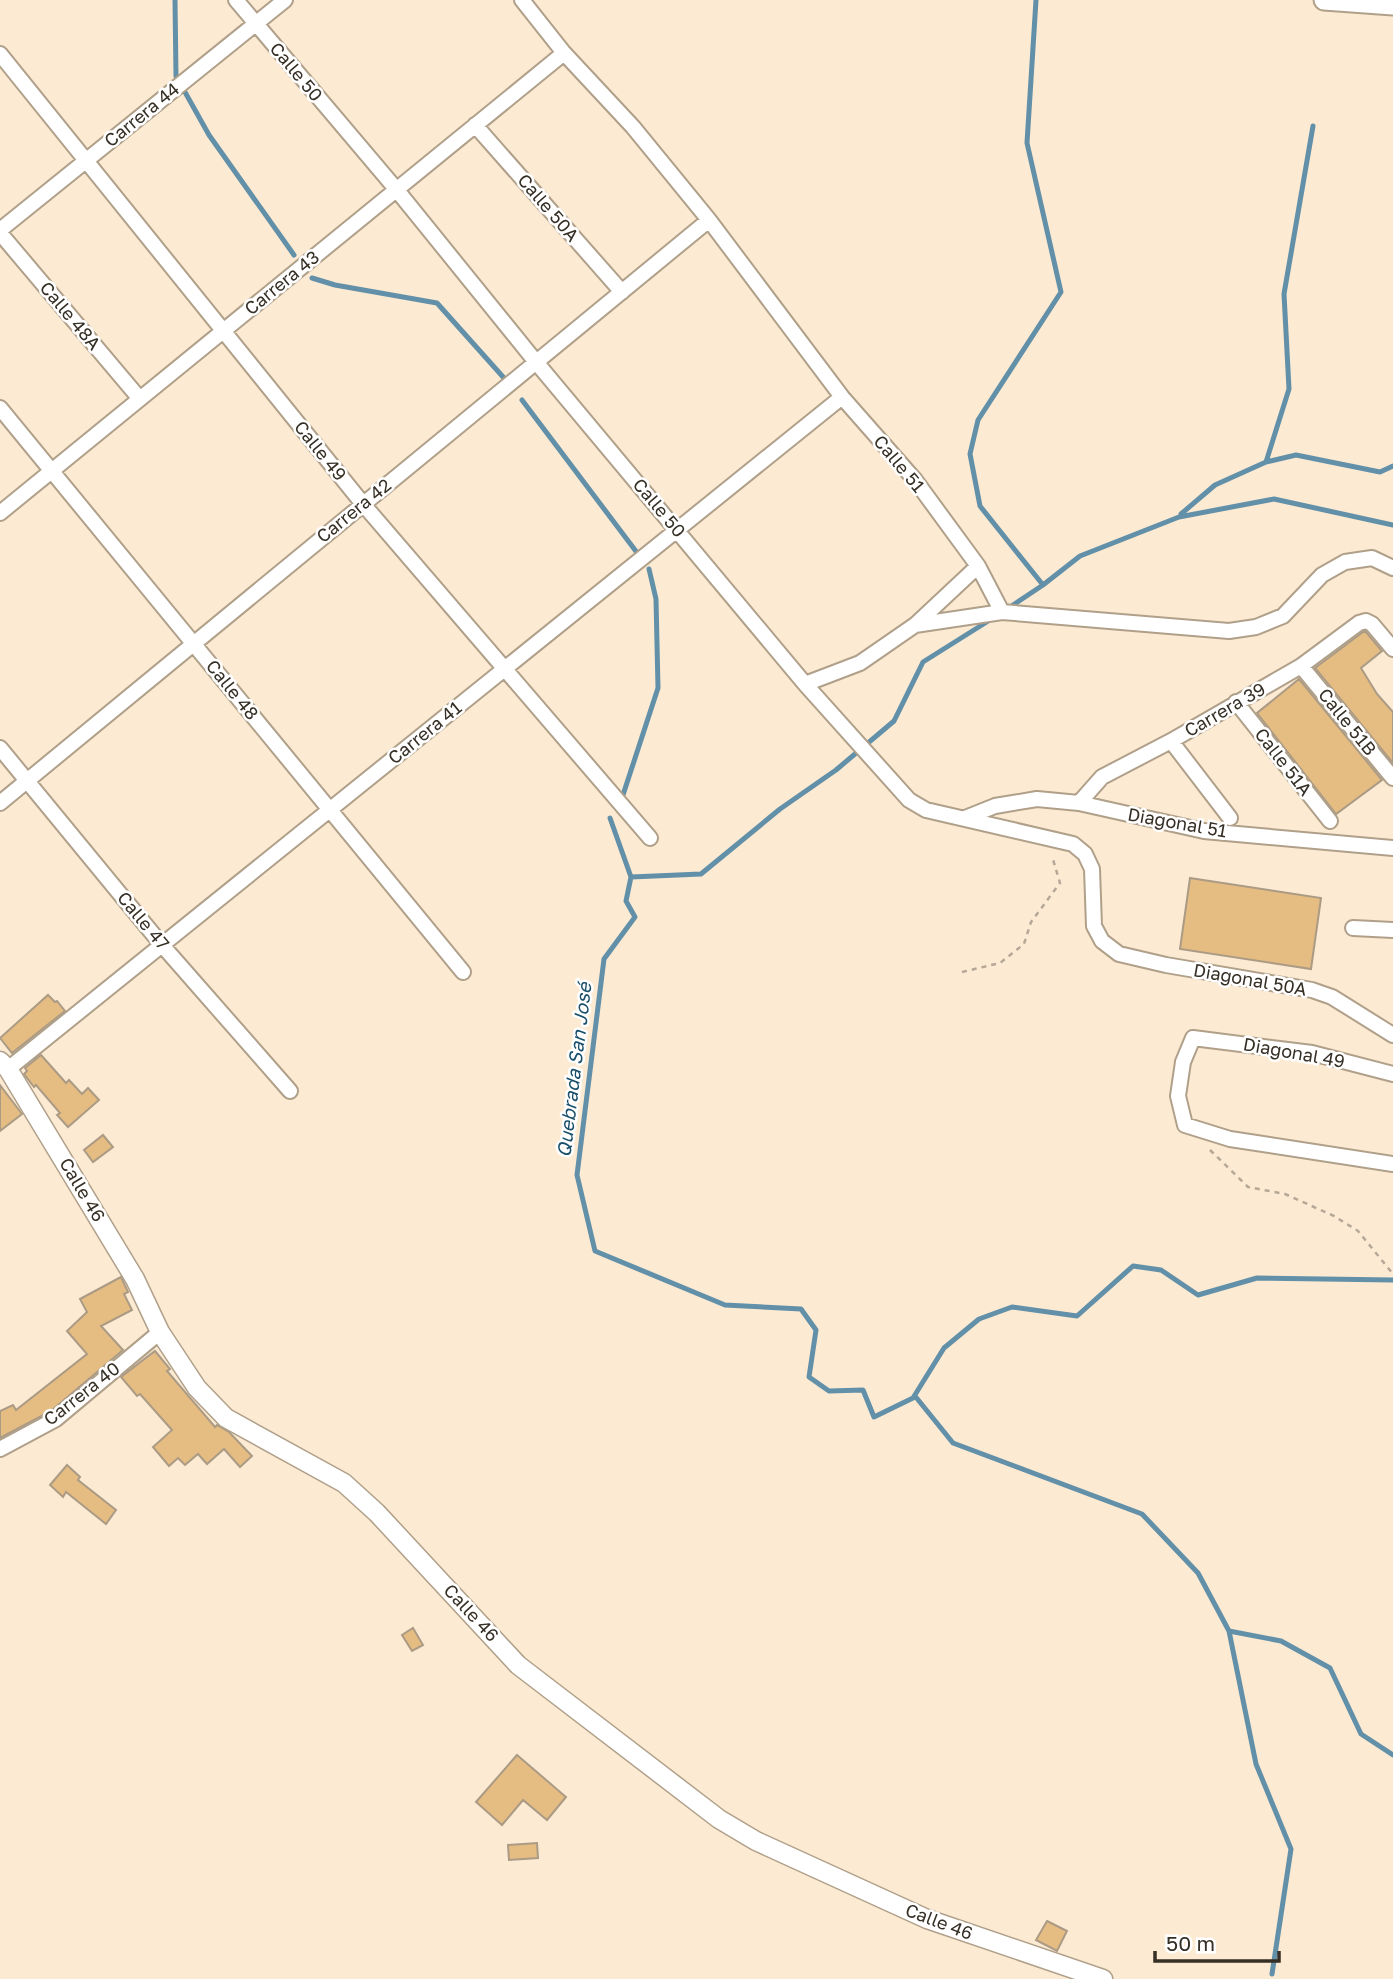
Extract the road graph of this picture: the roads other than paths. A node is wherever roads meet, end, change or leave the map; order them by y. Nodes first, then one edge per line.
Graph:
1 (236, 0) edge
2 (285, 0) edge
3 (522, 0) edge
4 (1324, 0) edge
5 (1393, 5) edge
6 (255, 24) junction
7 (564, 53) junction
8 (0, 54) edge
9 (475, 125) junction
10 (87, 160) junction
11 (396, 189) junction
12 (709, 220) junction
13 (0, 231) edge
14 (622, 292) junction
15 (223, 331) junction
16 (536, 362) junction
17 (842, 397) junction
18 (140, 399) junction
19 (0, 408) edge
20 (52, 471) junction
21 (363, 504) junction
22 (0, 513) edge
23 (677, 530) junction
24 (978, 566) junction
25 (1393, 568) edge
26 (1002, 612) junction
27 (915, 625) junction
28 (194, 643) junction
29 (1393, 649) edge
30 (1301, 666) junction
31 (505, 668) junction
32 (805, 684) junction
33 (1236, 702) junction
34 (1171, 741) junction
35 (0, 748) edge
36 (1393, 778) edge
37 (27, 780) junction
38 (0, 803) edge
39 (1079, 803) junction
40 (330, 810) junction
41 (965, 818) junction
42 (1230, 818) dead end
43 (1330, 821) dead end
44 (650, 838) dead end
45 (1393, 848) edge
46 (1353, 928) dead end
47 (1393, 930) edge
48 (1102, 941) joint
49 (162, 945) junction
50 (463, 972) dead end
51 (1393, 1035) edge
52 (4, 1065) edge
53 (1393, 1074) edge
54 (290, 1091) dead end
55 (1393, 1164) edge
56 (160, 1332) junction
57 (0, 1449) edge
58 (1103, 1979) edge

1 - 6 street, Calle 50
2 - 6 street, Carrera 44
3 - 7 street, Calle 51
4 - 5 main road
6 - 10 street, Carrera 44
6 - 11 street, Calle 50
7 - 9 street, Carrera 43
7 - 12 street, Calle 51
8 - 10 street, Calle 49
9 - 11 street, Carrera 43
9 - 14 street, Calle 50A
10 - 13 street, Carrera 44
10 - 15 street, Calle 49
11 - 15 street, Carrera 43
11 - 16 street, Calle 50
12 - 14 street, Carrera 42
12 - 17 street, Calle 51
13 - 18 street, Calle 48A
14 - 16 street, Carrera 42
15 - 18 street, Carrera 43
15 - 21 street, Calle 49
16 - 21 street, Carrera 42
16 - 23 street, Calle 50
17 - 23 street, Carrera 41
17 - 24 street, Calle 51
18 - 20 street, Carrera 43
19 - 20 street, Calle 48
20 - 22 street, Carrera 43
20 - 28 street, Calle 48
21 - 28 street, Carrera 42
21 - 31 street, Calle 49
23 - 31 street, Carrera 41
23 - 32 street, Calle 50
24 - 26 street, Calle 51
24 - 27 street
25 - 26 street
26 - 27 street
27 - 32 street
28 - 37 street, Carrera 42
28 - 40 street, Calle 48
29 - 30 street, Carrera 39
30 - 33 street, Carrera 39
30 - 36 street, Calle 51B
31 - 40 street, Carrera 41
31 - 44 street, Calle 49
32 - 41 street, Calle 50
33 - 34 street, Carrera 39
33 - 43 street, Calle 51A
34 - 39 street, Carrera 39
34 - 42 street
35 - 37 street, Calle 47
37 - 38 street, Carrera 42
37 - 49 street, Calle 47
39 - 41 street, Diagonal 51
39 - 45 street, Diagonal 51
40 - 49 street, Carrera 41
40 - 50 street, Calle 48
41 - 48 street, Calle 50
46 - 47 street
48 - 51 street, Diagonal 50A
49 - 52 street, Carrera 41
49 - 54 street, Calle 47
52 - 56 street, Calle 46
53 - 55 street, Diagonal 49
56 - 57 street, Carrera 40
56 - 58 street, Calle 46

